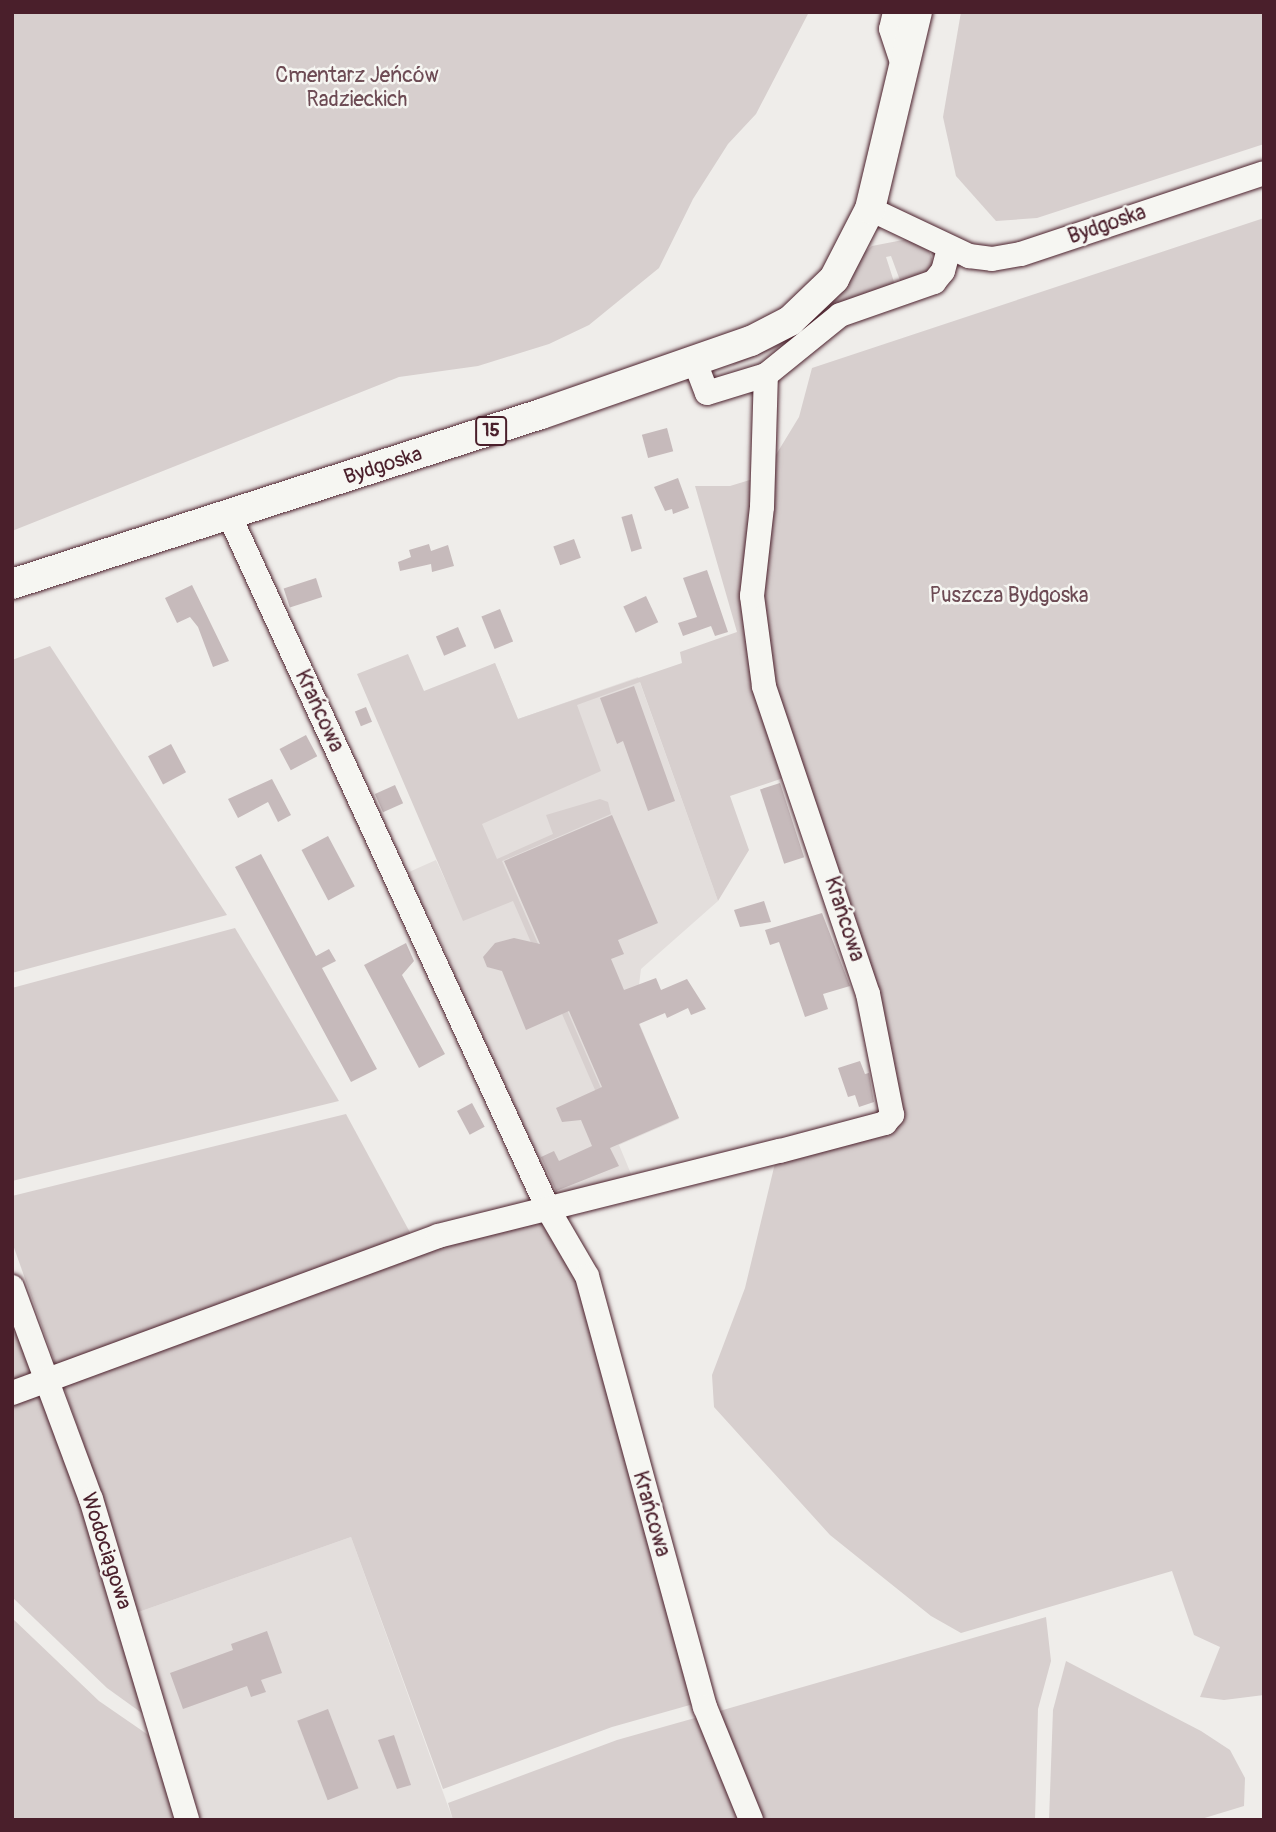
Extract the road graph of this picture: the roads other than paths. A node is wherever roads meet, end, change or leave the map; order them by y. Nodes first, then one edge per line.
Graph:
1 (895, 12) edge
2 (917, 12) edge
3 (904, 68) junction
4 (1264, 173) edge
5 (870, 209) junction
6 (949, 248) junction
7 (695, 362) junction
8 (766, 375) junction
9 (230, 517) junction
10 (12, 584) edge
11 (549, 1211) junction
12 (12, 1287) edge
13 (46, 1382) junction
14 (12, 1393) edge
15 (187, 1820) edge
16 (751, 1820) edge

1 - 3 street
2 - 3 main road, 15
3 - 5 main road, 15
4 - 6 street, Bydgoska
5 - 6 street, Bydgoska
5 - 7 main road, Bydgoska / 15
6 - 8 street
7 - 8 street
7 - 9 main road, Bydgoska / 15
8 - 11 street, Krańcowa
9 - 10 main road, Bydgoska / 15
9 - 11 street, Krańcowa
11 - 13 street
11 - 16 street, Krańcowa
12 - 13 street, Wodociągowa
13 - 14 street
13 - 15 street, Wodociągowa

